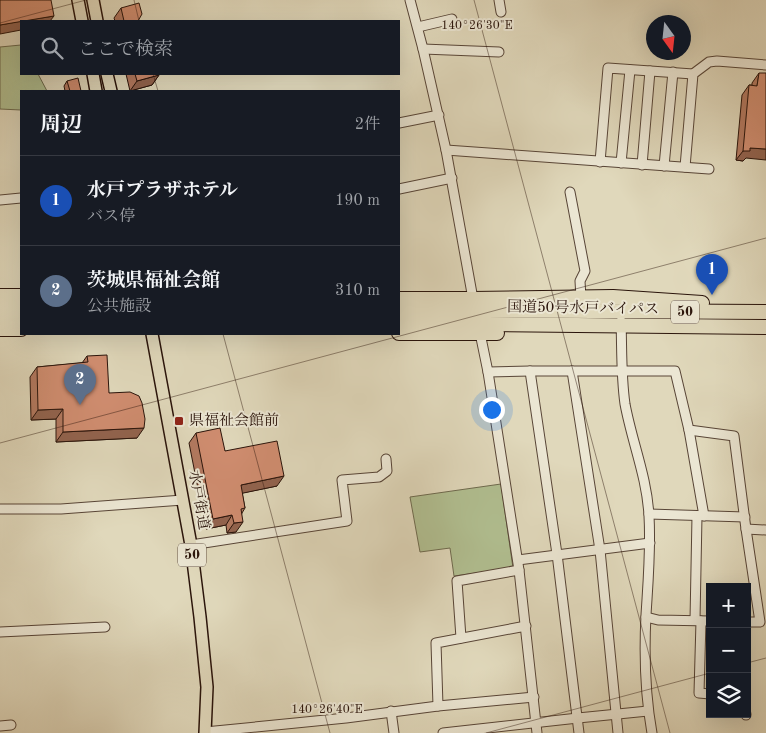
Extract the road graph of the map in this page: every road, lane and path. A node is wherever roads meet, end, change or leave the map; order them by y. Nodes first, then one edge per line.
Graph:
1 (78, 0) edge
2 (93, 0) edge
3 (410, 0) edge
4 (499, 0) edge
5 (501, 12) dead end
6 (452, 19) dead end
7 (82, 20) edge
8 (97, 20) edge
9 (418, 27) junction
10 (423, 49) junction
11 (499, 52) dead end
12 (766, 65) edge
13 (630, 70) junction
14 (650, 71) junction
15 (673, 72) junction
16 (693, 74) junction
17 (93, 75) edge
18 (108, 75) edge
19 (96, 90) edge
20 (111, 90) edge
21 (439, 115) junction
22 (400, 123) edge
23 (446, 150) junction
24 (600, 162) junction
25 (621, 163) junction
26 (642, 164) junction
27 (664, 166) junction
28 (685, 168) junction
29 (709, 169) dead end
30 (452, 178) junction
31 (400, 189) edge
32 (570, 192) dead end
33 (20, 198) edge
34 (0, 200) edge
35 (0, 296) edge
36 (20, 296) edge
37 (613, 297) junction
38 (581, 298) junction
39 (400, 299) edge
40 (473, 299) junction
41 (0, 307) edge
42 (20, 308) edge
43 (400, 310) edge
44 (621, 312) junction
45 (750, 312) junction
46 (766, 312) edge
47 (0, 319) edge
48 (20, 319) edge
49 (400, 323) edge
50 (622, 326) junction
51 (766, 327) edge
52 (0, 329) edge
53 (20, 329) edge
54 (400, 333) edge
55 (480, 333) junction
56 (152, 335) edge
57 (530, 371) junction
58 (572, 371) junction
59 (488, 372) junction
60 (622, 372) junction
61 (689, 430) junction
62 (386, 459) dead end
63 (183, 500) junction
64 (0, 509) edge
65 (649, 514) junction
66 (701, 516) junction
67 (745, 517) junction
68 (746, 529) junction
69 (766, 530) edge
70 (650, 543) junction
71 (191, 545) junction
72 (600, 550) junction
73 (557, 554) junction
74 (518, 560) junction
75 (520, 570) junction
76 (646, 617) junction
77 (702, 621) edge
78 (763, 622) edge
79 (526, 626) junction
80 (105, 627) dead end
81 (0, 632) edge
82 (461, 638) junction
83 (706, 694) edge
84 (534, 697) junction
85 (438, 706) junction
86 (391, 711) junction
87 (648, 711) junction
88 (617, 715) junction
89 (578, 718) junction
90 (536, 723) junction
91 (11, 725) dead end
92 (0, 726) edge
93 (205, 732) edge
94 (394, 733) edge
95 (443, 733) edge
96 (537, 733) edge
97 (579, 733) edge
98 (618, 733) edge
99 (652, 733) edge

1 - 7 main road
2 - 8 main road
3 - 9 street
4 - 5 street
6 - 9 street
9 - 10 street
10 - 11 street
10 - 21 street
12 - 16 street
13 - 14 street
13 - 24 street
13 - 25 street
14 - 15 street
14 - 26 street
15 - 16 street
15 - 27 street
16 - 28 street
17 - 19 main road
18 - 20 main road
21 - 22 street
21 - 23 street
23 - 24 street
23 - 30 street
24 - 25 street
25 - 26 street
26 - 27 street
27 - 28 street
28 - 29 street
30 - 31 street
30 - 40 street
32 - 38 street
33 - 34 street
35 - 36 highway
37 - 38 highway
37 - 44 street
37 - 45 highway
38 - 40 highway
39 - 40 highway
41 - 42 highway
43 - 44 highway, 国道50号水戸バイパス / 50
44 - 45 highway, 国道50号水戸バイパス / 50
44 - 50 street
45 - 46 highway, 国道50号水戸バイパス / 50
47 - 48 highway
49 - 50 highway, 国道50号水戸バイパス / 50
50 - 51 highway, 国道50号水戸バイパス / 50
50 - 55 highway
50 - 60 street
52 - 53 highway
54 - 55 highway
55 - 59 street
56 - 63 main road, 水戸街道 / 50
57 - 58 street
57 - 59 street
57 - 73 street
58 - 60 street
58 - 72 street
59 - 74 street
60 - 61 street
60 - 65 street
61 - 66 street
61 - 67 street
62 - 71 street
63 - 64 street
63 - 71 main road, 水戸街道 / 50
65 - 66 street
65 - 70 street
66 - 67 street
66 - 77 street
67 - 68 street
68 - 69 street
68 - 78 street
70 - 72 street
70 - 76 street
71 - 93 main road, 水戸街道 / 50
72 - 73 street
72 - 88 street
73 - 74 street
73 - 89 street
74 - 75 street
75 - 79 street
75 - 82 street
76 - 77 street
76 - 87 street
77 - 83 street
79 - 82 street
79 - 84 street
80 - 81 street
82 - 85 street
84 - 85 street
84 - 90 street
85 - 86 street
86 - 93 street
86 - 94 street
87 - 88 street
87 - 99 street
88 - 89 street
88 - 98 street
89 - 90 street
89 - 97 street
90 - 95 street
90 - 96 street
91 - 92 street

